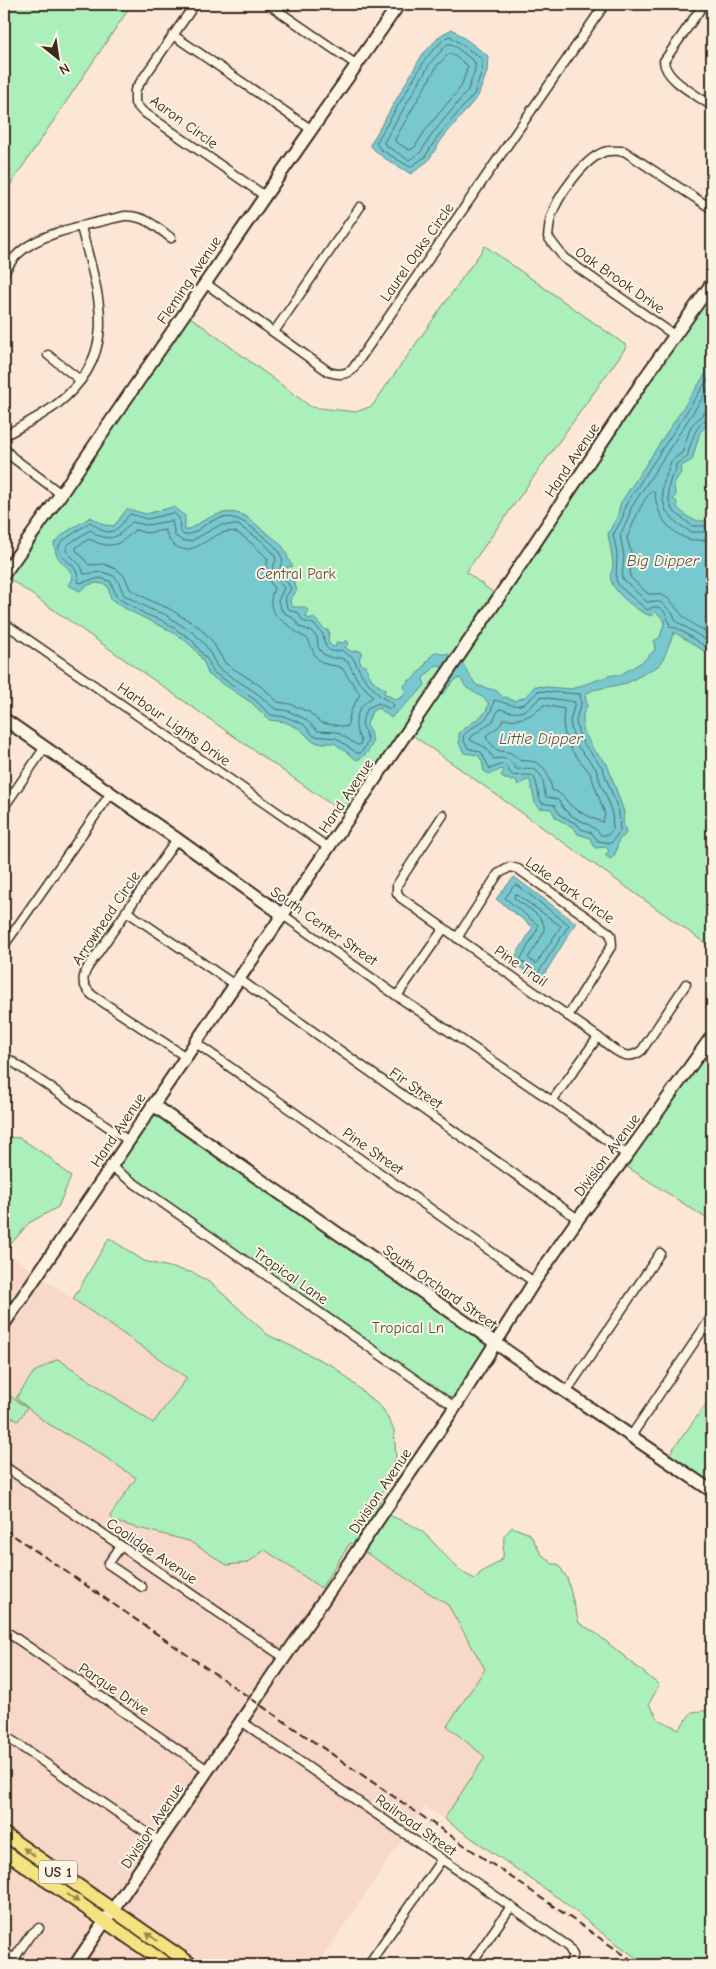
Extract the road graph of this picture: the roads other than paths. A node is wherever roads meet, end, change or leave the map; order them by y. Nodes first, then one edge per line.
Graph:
1 (194, 4) edge
2 (268, 4) edge
3 (399, 4) edge
4 (605, 4) edge
5 (704, 4) edge
6 (173, 35) junction
7 (357, 65) junction
8 (712, 106) edge
9 (312, 130) junction
10 (265, 196) junction
11 (360, 207) dead end
12 (712, 209) edge
13 (81, 227) junction
14 (171, 238) dead end
15 (4, 273) edge
16 (205, 283) junction
17 (712, 283) edge
18 (274, 332) junction
19 (674, 335) junction
20 (48, 355) dead end
21 (80, 380) junction
22 (4, 436) edge
23 (4, 448) edge
24 (61, 494) junction
25 (4, 574) edge
26 (4, 623) edge
27 (4, 719) edge
28 (45, 747) junction
29 (111, 792) junction
30 (4, 807) edge
31 (443, 815) dead end
32 (177, 839) junction
33 (329, 848) junction
34 (126, 911) junction
35 (283, 915) junction
36 (444, 928) junction
37 (457, 938) junction
38 (5, 944) dead end
39 (237, 982) junction
40 (686, 984) dead end
41 (397, 996) junction
42 (568, 1016) junction
43 (712, 1036) edge
44 (598, 1037) junction
45 (196, 1043) junction
46 (4, 1056) edge
47 (186, 1057) junction
48 (552, 1101) junction
49 (153, 1105) junction
50 (129, 1141) junction
51 (627, 1155) junction
52 (111, 1167) junction
53 (578, 1219) junction
54 (660, 1253) dead end
55 (534, 1282) junction
56 (712, 1316) edge
57 (4, 1324) edge
58 (496, 1344) junction
59 (566, 1392) junction
60 (455, 1407) junction
61 (630, 1436) junction
62 (7, 1468) edge
63 (4, 1480) edge
64 (712, 1491) edge
65 (121, 1546) junction
66 (142, 1587) dead end
67 (4, 1630) edge
68 (285, 1658) junction
69 (241, 1721) junction
70 (4, 1735) edge
71 (208, 1770) junction
72 (4, 1834) edge
73 (159, 1841) junction
74 (4, 1851) edge
75 (442, 1859) junction
76 (510, 1908) junction
77 (112, 1910) junction
78 (105, 1921) junction
79 (39, 1928) dead end
80 (4, 1952) edge
81 (14, 1959) junction
82 (23, 1965) edge
83 (75, 1965) edge
84 (168, 1965) edge
85 (192, 1965) edge
86 (368, 1965) edge
87 (470, 1965) edge
88 (569, 1965) edge

1 - 6 street, Aaron Circle
2 - 7 street
3 - 7 street, Fleming Avenue
4 - 18 street, Laurel Oaks Circle
5 - 8 street
6 - 9 street
6 - 10 street, Aaron Circle
7 - 9 street, Fleming Avenue
9 - 10 street, Fleming Avenue
10 - 16 street, Fleming Avenue
11 - 18 street
12 - 19 street, Oak Brook Drive
13 - 14 street
13 - 15 street
13 - 21 street
16 - 18 street, Laurel Oaks Circle
16 - 24 street, Fleming Avenue
17 - 19 street, Hand Avenue
19 - 33 street, Hand Avenue
20 - 21 street
21 - 22 street
23 - 24 street
24 - 25 street, Fleming Avenue
26 - 33 street, Harbour Lights Drive
27 - 28 street, South Center Street
28 - 29 street, South Center Street
28 - 30 street
29 - 32 street, South Center Street
29 - 38 street
31 - 36 street, Pine Trail
32 - 34 street, Arrowhead Circle
32 - 35 street, South Center Street
33 - 35 street, Hand Avenue
34 - 39 street, Fir Street
34 - 47 street, Arrowhead Circle
35 - 39 street, Hand Avenue
35 - 41 street, South Center Street
36 - 37 street, Pine Trail
36 - 41 street
37 - 42 street, Pine Trail
37 - 42 street, Lake Park Circle
39 - 45 street, Hand Avenue
39 - 53 street, Fir Street
40 - 44 street, Pine Trail
41 - 48 street, South Center Street
42 - 44 street, Pine Trail
43 - 51 street, Division Avenue
44 - 48 street
45 - 47 street, Hand Avenue
45 - 55 street, Pine Street
46 - 50 street
47 - 49 street, Hand Avenue
48 - 51 street, South Center Street
49 - 50 street, Hand Avenue
49 - 58 street, South Orchard Street
50 - 52 street, Hand Avenue
51 - 53 street, Division Avenue
52 - 57 street, Hand Avenue
52 - 60 street, Tropical Lane
53 - 55 street, Division Avenue
54 - 59 street
55 - 58 street, Division Avenue
56 - 61 street
58 - 59 street, South Orchard Street
58 - 60 street, Division Avenue
59 - 61 street, South Orchard Street
60 - 68 street, Division Avenue
61 - 64 street, South Orchard Street
62 - 63 street
62 - 65 street, Coolidge Avenue
65 - 66 street
65 - 68 street, Coolidge Avenue
67 - 71 street, Parque Drive
68 - 69 street, Division Avenue
69 - 71 street, Division Avenue
69 - 75 street, Railroad Street
70 - 73 street
71 - 73 street, Division Avenue
77 -> 72 main road, US 1
73 - 77 street, Division Avenue
74 -> 78 main road, US 1
75 - 76 street, Railroad Street
75 - 86 street
76 - 87 street
76 - 88 street, Railroad Street
77 - 78 street, Division Avenue
85 -> 77 main road, US 1
78 - 83 street, Division Avenue
78 - 84 main road, US 1
79 - 81 street
80 - 81 street
81 - 82 street

